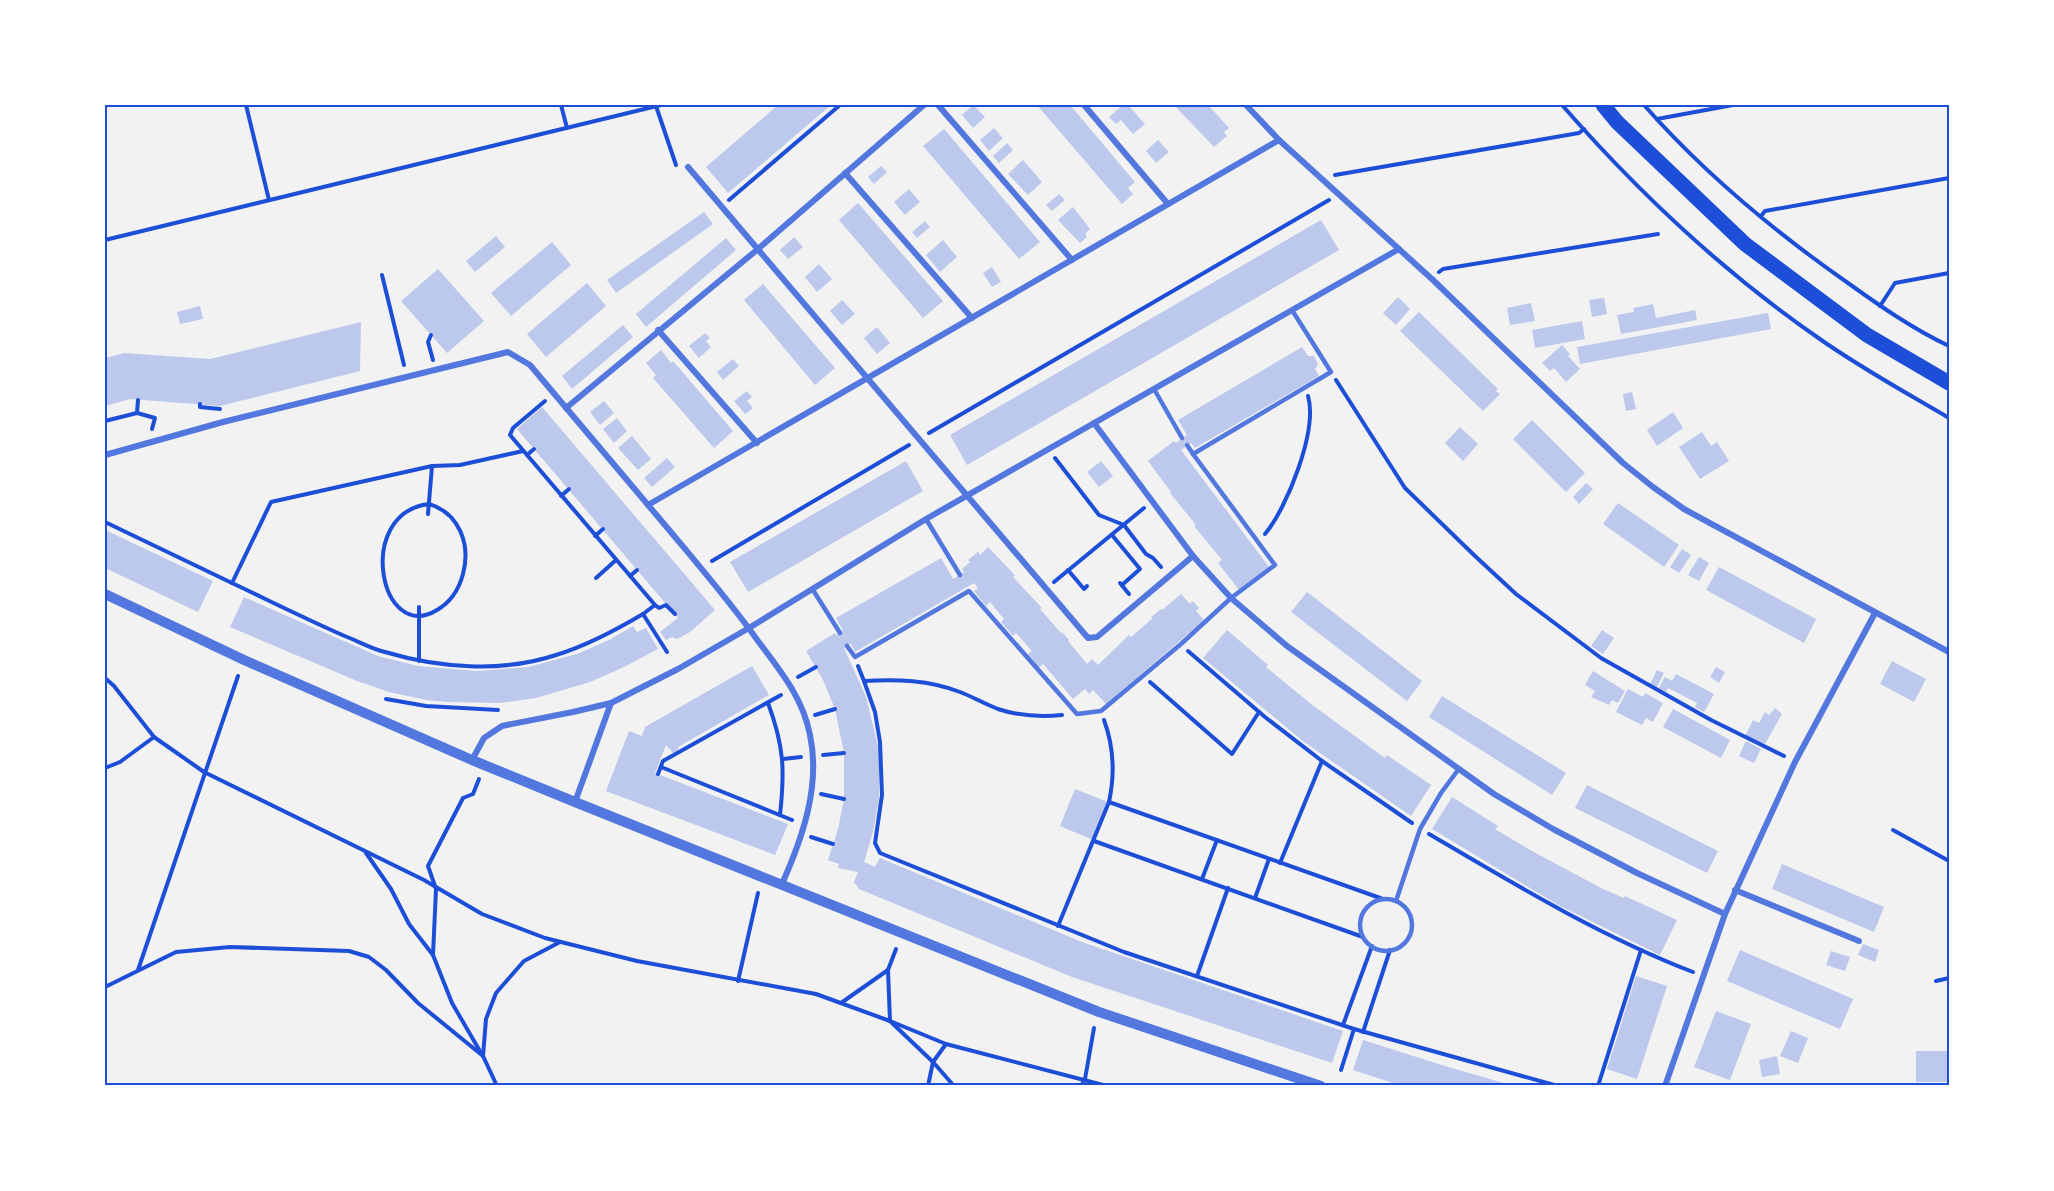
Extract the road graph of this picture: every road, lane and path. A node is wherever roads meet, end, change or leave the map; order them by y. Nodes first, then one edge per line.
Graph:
1 (246, 105) edge
2 (561, 105) edge
3 (840, 105) edge
4 (924, 105) edge
5 (938, 105) edge
6 (1084, 105) edge
7 (1246, 105) edge
8 (1562, 105) edge
9 (1603, 105) edge
10 (1644, 105) edge
11 (1732, 105) edge
12 (658, 106) edge
13 (1657, 119) junction
14 (567, 128) junction
15 (1584, 129) junction
16 (1279, 140) junction
17 (688, 167) dead end
18 (677, 168) dead end
19 (845, 173) junction
20 (1949, 178) edge
21 (1325, 183) junction
22 (1338, 195) junction
23 (269, 200) junction
24 (1168, 204) junction
25 (722, 206) junction
26 (1761, 216) junction
27 (1658, 234) dead end
28 (105, 240) edge
29 (758, 249) junction
30 (1399, 249) junction
31 (1072, 260) junction
32 (1949, 273) edge
33 (382, 275) dead end
34 (1433, 280) junction
35 (1880, 306) junction
36 (1293, 310) junction
37 (972, 318) junction
38 (658, 330) junction
39 (431, 335) dead end
40 (1949, 346) edge
41 (435, 369) junction
42 (1331, 372) junction
43 (407, 376) junction
44 (868, 378) junction
45 (1949, 383) edge
46 (1306, 387) junction
47 (1154, 389) junction
48 (554, 393) junction
49 (138, 400) dead end
50 (566, 408) junction
51 (137, 413) junction
52 (1949, 418) edge
53 (105, 421) edge
54 (1094, 423) junction
55 (919, 438) junction
56 (1182, 438) dead end
57 (150, 441) junction
58 (757, 443) junction
59 (1187, 446) dead end
60 (534, 449) dead end
61 (1048, 449) junction
62 (524, 451) junction
63 (1192, 454) junction
64 (105, 455) edge
65 (527, 455) junction
66 (432, 466) junction
67 (568, 489) dead end
68 (967, 495) junction
69 (561, 496) junction
70 (1152, 502) junction
71 (429, 504) junction
72 (648, 506) junction
73 (428, 514) dead end
74 (926, 519) junction
75 (105, 522) edge
76 (1124, 525) junction
77 (603, 529) dead end
78 (1112, 535) junction
79 (596, 536) junction
80 (1257, 541) junction
81 (1193, 556) junction
82 (616, 560) junction
83 (701, 567) junction
84 (637, 570) dead end
85 (1068, 570) junction
86 (960, 575) dead end
87 (630, 576) junction
88 (1169, 577) junction
89 (596, 578) dead end
90 (231, 583) junction
91 (1122, 585) dead end
92 (1087, 586) dead end
93 (1047, 588) junction
94 (813, 590) junction
95 (105, 594) edge
96 (1232, 598) junction
97 (655, 605) junction
98 (419, 607) dead end
99 (1875, 613) junction
100 (642, 614) junction
101 (675, 614) dead end
102 (420, 616) junction
103 (749, 628) junction
104 (840, 633) dead end
105 (847, 646) dead end
106 (667, 652) dead end
107 (1949, 652) edge
108 (855, 657) junction
109 (419, 661) junction
110 (816, 667) dead end
111 (238, 676) dead end
112 (1143, 676) junction
113 (105, 678) edge
114 (864, 681) junction
115 (790, 685) junction
116 (386, 699) dead end
117 (611, 703) junction
118 (768, 703) junction
119 (835, 709) dead end
120 (498, 710) dead end
121 (1101, 711) junction
122 (1259, 712) dead end
123 (1077, 714) junction
124 (806, 718) junction
125 (154, 737) junction
126 (472, 760) junction
127 (1322, 761) dead end
128 (1795, 762) junction
129 (661, 767) junction
130 (105, 768) edge
131 (1458, 770) junction
132 (204, 772) junction
133 (658, 774) dead end
134 (676, 774) junction
135 (479, 779) dead end
136 (674, 780) dead end
137 (719, 791) junction
138 (810, 792) junction
139 (717, 797) dead end
140 (844, 799) dead end
141 (575, 802) junction
142 (1109, 802) junction
143 (763, 808) junction
144 (761, 814) dead end
145 (780, 815) junction
146 (804, 825) junction
147 (1893, 830) dead end
148 (802, 833) junction
149 (1217, 840) junction
150 (1094, 841) junction
151 (833, 844) dead end
152 (364, 851) junction
153 (1269, 859) junction
154 (1949, 861) edge
155 (1280, 862) junction
156 (1202, 879) junction
157 (782, 884) junction
158 (1228, 888) junction
159 (436, 889) junction
160 (1735, 890) junction
161 (758, 893) dead end
162 (1255, 898) junction
163 (1383, 899) junction
164 (1396, 901) junction
165 (1725, 914) junction
166 (1058, 926) junction
167 (1363, 937) junction
168 (1859, 941) dead end
169 (560, 942) junction
170 (1372, 946) junction
171 (896, 948) dead end
172 (1390, 950) junction
173 (1641, 950) dead end
174 (433, 955) junction
175 (888, 970) junction
176 (138, 971) junction
177 (1197, 976) junction
178 (1949, 978) edge
179 (738, 981) junction
180 (1936, 981) dead end
181 (105, 987) edge
182 (840, 1003) junction
183 (890, 1021) junction
184 (1343, 1025) junction
185 (1094, 1028) dead end
186 (1354, 1029) junction
187 (1363, 1032) junction
188 (946, 1044) junction
189 (483, 1056) junction
190 (933, 1062) junction
191 (1341, 1070) dead end
192 (1085, 1079) junction
193 (497, 1086) edge
194 (928, 1086) edge
195 (954, 1086) edge
196 (1081, 1086) edge
197 (1107, 1086) edge
198 (1321, 1086) edge
199 (1558, 1086) edge
200 (1598, 1086) edge
201 (1665, 1086) edge

1 - 23 path
2 - 14 path
3 - 25 path
4 - 19 street
5 - 31 street
6 - 24 street
7 - 16 street
8 - 15 path
9 - 45 main road
10 - 13 path
11 - 13 path
12 - 14 path
12 - 18 path
13 - 26 path
14 - 23 path
15 - 21 path
15 - 52 path
16 - 21 street
16 - 24 street
17 - 25 street
19 - 29 street
19 - 37 street
20 - 26 path
21 - 22 street
22 - 30 street
22 - 55 path
23 - 28 path
24 - 31 street
25 - 29 street
26 - 35 path
27 - 34 path
29 - 38 street
29 - 44 street
30 - 34 street
30 - 36 street
31 - 37 street
32 - 35 path
33 - 43 path
34 - 99 street
35 - 40 path
36 - 42 lane
36 - 47 street
37 - 44 street
38 - 50 street
38 - 58 street
39 - 41 path
41 - 43 street
41 - 48 street
42 - 46 lane
42 - 128 path
43 - 57 street
44 - 55 street
44 - 58 street
46 - 63 lane
46 - 80 path
47 - 54 street
47 - 56 lane
48 - 50 street
48 - 62 path
49 - 51 path
50 - 72 street
51 - 53 path
51 - 57 path
54 - 61 street
54 - 70 street
55 - 68 street
55 - 83 path
57 - 64 street
58 - 72 street
59 - 63 lane
60 - 65 path
61 - 68 street
61 - 76 path
62 - 65 path
62 - 66 path
63 - 80 lane
65 - 69 path
66 - 71 path
66 - 90 path
67 - 69 path
68 - 74 street
68 - 93 street
69 - 79 path
70 - 76 path
70 - 81 street
71 - 73 path
71 - 102 path
71 - 102 path
72 - 83 street
74 - 86 lane
74 - 94 street
75 - 90 path
76 - 78 path
76 - 88 path
77 - 79 path
78 - 85 path
78 - 91 path
79 - 82 path
80 - 96 lane
81 - 88 street
81 - 96 street
82 - 87 path
82 - 89 path
83 - 103 street
84 - 87 path
85 - 92 path
85 - 93 path
87 - 97 path
88 - 93 street
90 - 109 path
94 - 103 street
94 - 104 lane
95 - 126 street
96 - 112 lane
96 - 131 street
97 - 100 path
97 - 101 path
98 - 102 path
99 - 107 street
99 - 128 street
100 - 106 path
100 - 109 path
102 - 109 path
103 - 115 street
103 - 117 street
105 - 108 lane
108 - 114 path
108 - 123 lane
110 - 115 path
111 - 132 path
112 - 121 lane
112 - 122 path
113 - 125 path
114 - 123 path
114 - 166 path
115 - 118 path
115 - 124 street
116 - 120 path
117 - 126 street
117 - 141 street
118 - 129 path
118 - 145 path
119 - 124 path
121 - 123 lane
121 - 142 path
124 - 138 street
125 - 130 path
125 - 132 path
126 - 141 street
127 - 155 path
128 - 160 street
129 - 133 path
129 - 134 path
131 - 164 lane
131 - 165 street
132 - 152 path
132 - 176 path
134 - 136 path
134 - 137 path
135 - 159 path
137 - 139 path
137 - 143 path
138 - 140 path
138 - 146 street
141 - 157 street
142 - 149 path
142 - 150 path
143 - 144 path
143 - 145 path
145 - 146 path
146 - 148 street
147 - 154 path
148 - 151 path
148 - 157 street
149 - 153 path
149 - 156 path
150 - 156 path
150 - 166 path
152 - 159 path
152 - 174 path
153 - 155 path
153 - 162 path
155 - 163 path
156 - 158 path
157 - 198 street
158 - 162 path
158 - 177 path
159 - 169 path
159 - 174 path
160 - 165 street
160 - 168 street
161 - 179 path
162 - 167 path
163 - 164 lane
163 - 167 lane
164 - 172 lane
165 - 201 street
166 - 177 path
167 - 170 lane
169 - 179 path
169 - 189 path
170 - 172 lane
170 - 184 path
171 - 175 path
172 - 187 path
173 - 200 path
174 - 189 path
175 - 182 path
175 - 183 path
176 - 181 path
176 - 189 path
177 - 184 path
178 - 180 path
179 - 182 path
182 - 183 path
183 - 188 path
183 - 190 path
184 - 186 path
185 - 192 path
186 - 187 path
186 - 191 path
187 - 199 path
188 - 190 path
188 - 192 path
189 - 193 path
190 - 194 path
190 - 195 path
192 - 196 path
192 - 197 path

